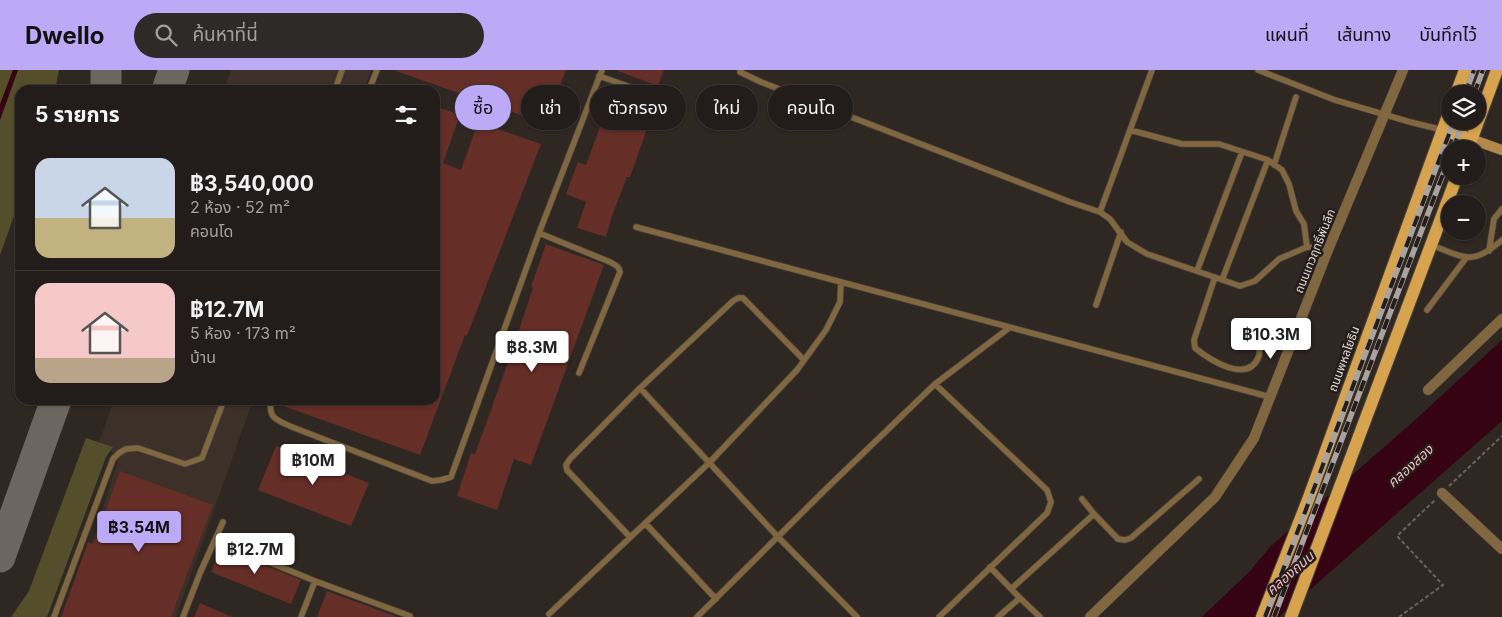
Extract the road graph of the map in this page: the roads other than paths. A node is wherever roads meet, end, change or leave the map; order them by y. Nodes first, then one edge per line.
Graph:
1 (342, 70) edge
2 (377, 70) edge
3 (1152, 70) edge
4 (1258, 70) edge
5 (1403, 70) edge
6 (1465, 70) edge
7 (1497, 70) edge
8 (739, 71) edge
9 (600, 73) edge
10 (337, 85) edge
11 (371, 85) edge
12 (628, 85) edge
13 (1459, 85) edge
14 (1296, 98) dead end
15 (1384, 115) junction
16 (1130, 130) junction
17 (1441, 130) edge
18 (1442, 130) joint
19 (1462, 140) edge
20 (1471, 140) edge
21 (1486, 147) edge
22 (1502, 150) edge
23 (1242, 152) junction
24 (1268, 160) junction
25 (1274, 165) junction
26 (1454, 185) edge
27 (1502, 209) edge
28 (1100, 212) junction
29 (636, 227) dead end
30 (1121, 232) junction
31 (539, 233) junction
32 (1502, 240) edge
33 (1432, 245) junction
34 (1307, 247) junction
35 (1328, 250) junction
36 (1489, 251) junction
37 (1466, 258) junction
38 (1197, 271) junction
39 (1215, 277) junction
40 (1222, 280) junction
41 (841, 282) junction
42 (1096, 305) dead end
43 (1428, 310) dead end
44 (1502, 319) edge
45 (1009, 328) junction
46 (1254, 336) dead end
47 (804, 360) junction
48 (579, 373) dead end
49 (935, 384) junction
50 (640, 388) junction
51 (1428, 390) dead end
52 (1270, 396) junction
53 (222, 405) edge
54 (270, 405) edge
55 (710, 462) junction
56 (1199, 479) dead end
57 (1442, 493) road end
58 (1082, 499) dead end
59 (1094, 514) junction
60 (223, 522) dead end
61 (645, 523) junction
62 (630, 537) junction
63 (778, 537) junction
64 (237, 549) dead end
65 (1502, 549) edge
66 (990, 567) junction
67 (315, 581) junction
68 (1011, 589) junction
69 (1020, 598) junction
70 (716, 599) junction
71 (549, 614) dead end
72 (410, 616) edge
73 (54, 617) edge
74 (183, 617) edge
75 (301, 617) edge
76 (697, 617) edge
77 (857, 617) edge
78 (939, 617) edge
79 (998, 617) edge
80 (1040, 617) edge
81 (1090, 617) edge
82 (1262, 617) edge
83 (1291, 617) edge

1 - 10 lane
2 - 11 lane
3 - 16 lane
4 - 15 lane
5 - 15 street, ถนนเทวฤทธิ์พันลึก
6 - 13 main road
7 - 20 main road
8 - 28 lane
9 - 12 lane
9 - 31 lane
14 - 25 lane
15 - 17 lane
15 - 35 street, ถนนเทวฤทธิ์พันลึก
16 - 23 lane
16 - 28 lane
18 - 19 main road
18 - 82 main road, ถนนพหลโยธิน
21 - 22 street
23 - 24 lane
23 - 38 lane
24 - 25 lane
24 - 40 lane
25 - 34 lane
26 - 33 main road
27 - 36 lane
28 - 30 lane
29 - 41 lane
30 - 38 lane
30 - 42 lane
31 - 48 lane
31 - 54 lane
32 - 36 lane
33 - 37 lane
33 - 83 main road
34 - 35 lane
34 - 40 lane
35 - 52 street, ถนนเทวฤทธิ์พันลึก
36 - 37 lane
37 - 43 lane
38 - 39 lane
39 - 40 lane
39 - 46 lane
41 - 45 lane
41 - 47 lane
44 - 51 street
45 - 49 lane
45 - 52 lane
47 - 50 lane
47 - 55 lane
49 - 63 lane
49 - 66 lane
50 - 55 lane
50 - 62 lane
52 - 81 street, ถนนเทวฤทธิ์พันลึก
53 - 73 lane
55 - 61 lane
55 - 63 lane
56 - 59 lane
57 - 65 street
58 - 59 lane
59 - 68 lane
60 - 74 lane
61 - 62 lane
61 - 70 lane
62 - 71 lane
63 - 70 lane
63 - 77 lane
64 - 67 lane
66 - 68 lane
66 - 78 lane
67 - 72 lane
67 - 75 lane
68 - 69 lane
69 - 79 lane
69 - 80 lane
70 - 76 lane

